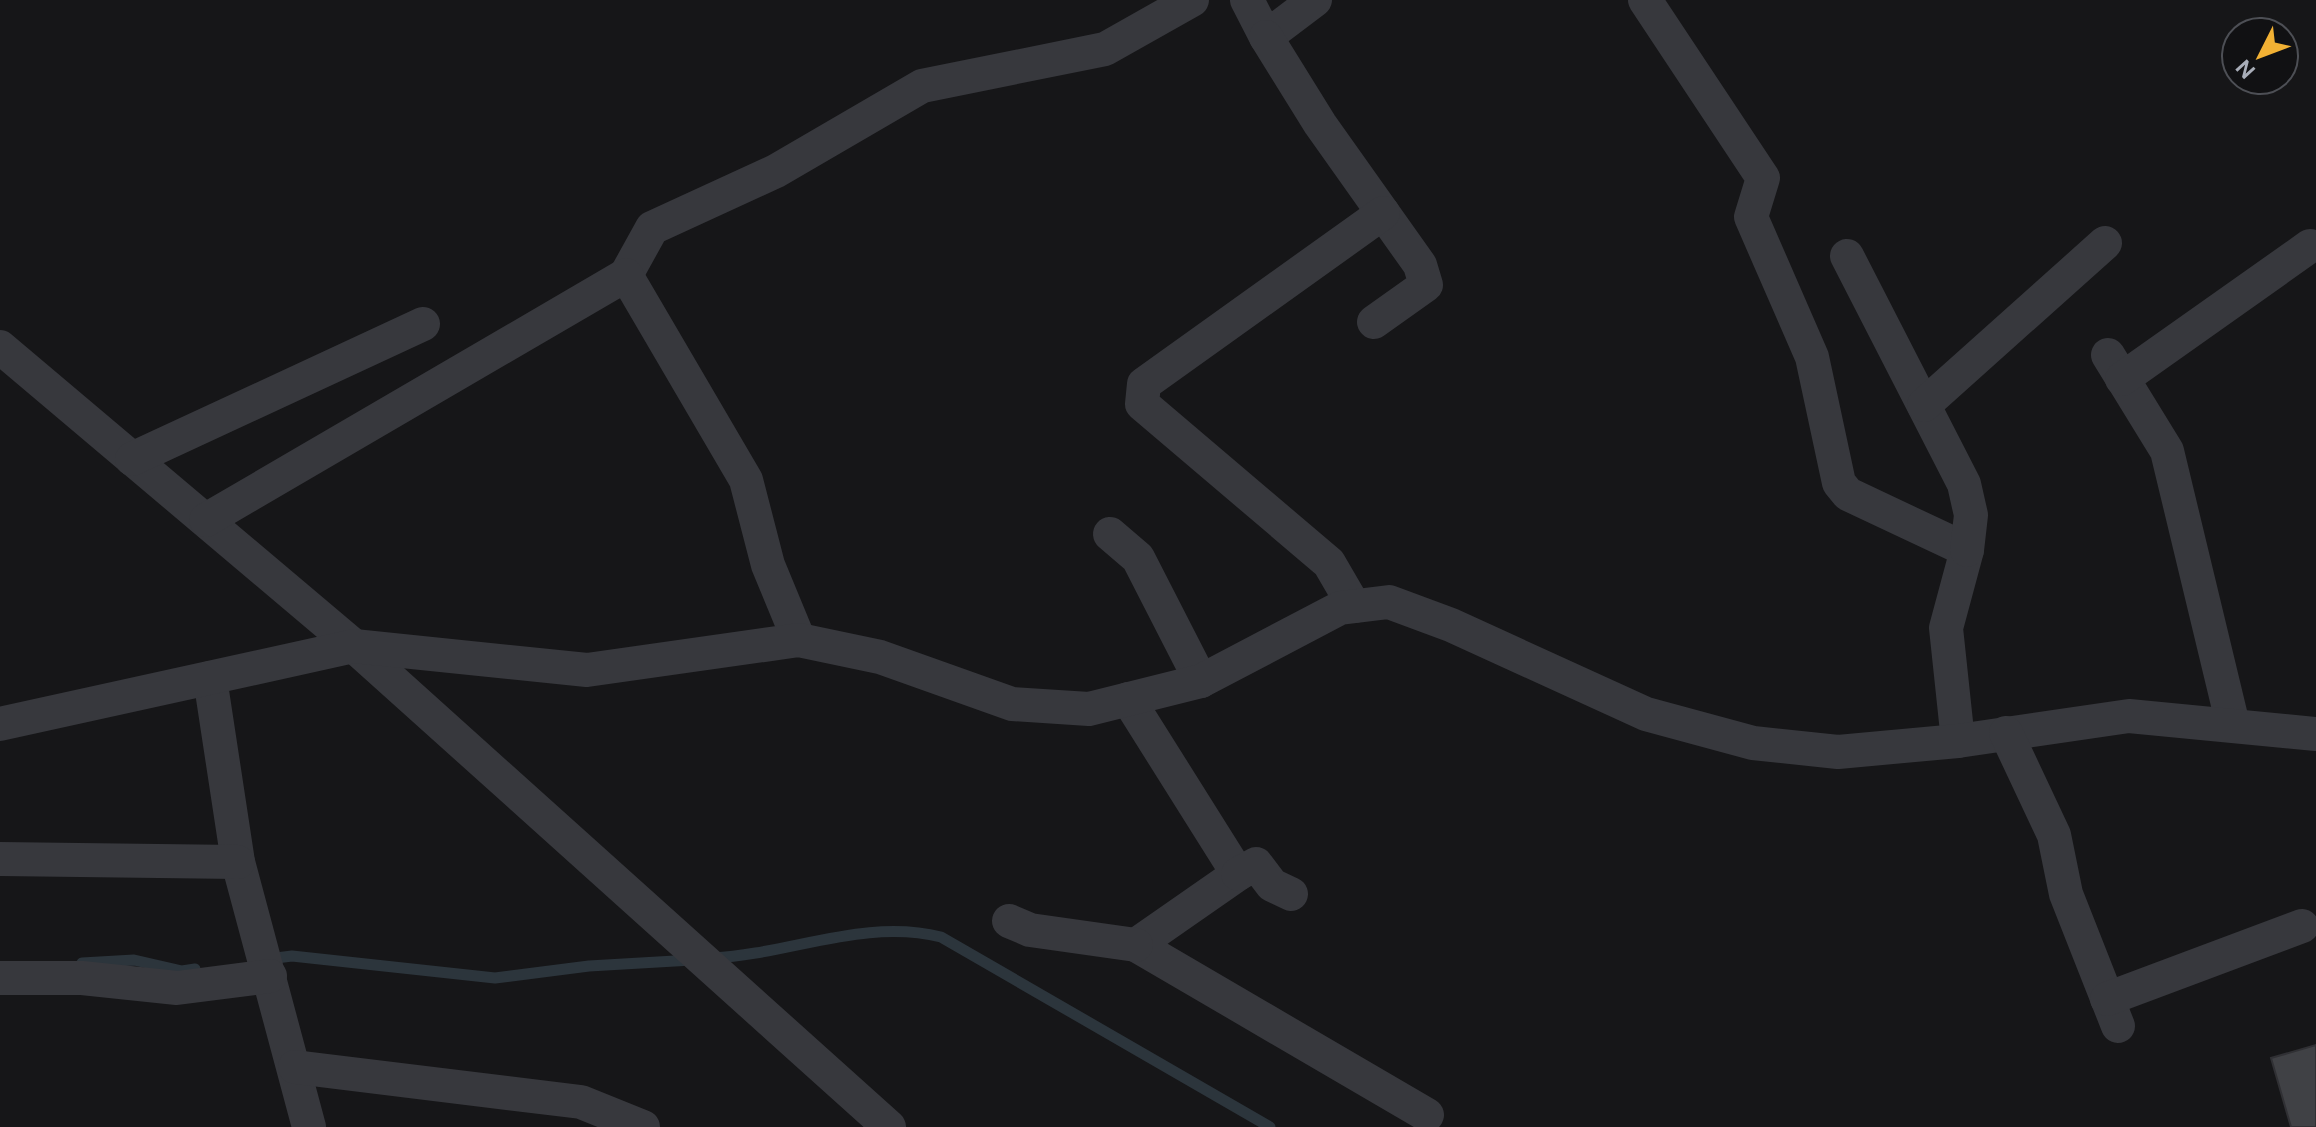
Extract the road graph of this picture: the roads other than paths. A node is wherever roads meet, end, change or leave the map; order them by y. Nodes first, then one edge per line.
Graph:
1 (1192, 0) edge
2 (1247, 0) edge
3 (1315, 0) edge
4 (1645, 0) edge
5 (1266, 37) junction
6 (1383, 213) junction
7 (2105, 243) dead end
8 (2310, 246) dead end
9 (1847, 256) dead end
10 (626, 275) junction
11 (1374, 322) dead end
12 (423, 324) dead end
13 (0, 347) edge
14 (1924, 405) junction
15 (132, 459) junction
16 (206, 520) junction
17 (1110, 534) dead end
18 (1967, 550) junction
19 (1354, 606) junction
20 (799, 640) junction
21 (354, 646) junction
22 (210, 678) junction
23 (1201, 681) junction
24 (1128, 699) junction
25 (0, 724) edge
26 (2233, 725) junction
27 (2006, 733) junction
28 (2316, 734) edge
29 (1958, 741) junction
30 (0, 859) edge
31 (238, 862) junction
32 (1238, 874) junction
33 (1291, 894) dead end
34 (1009, 921) dead end
35 (2302, 926) dead end
36 (1136, 945) junction
37 (270, 976) junction
38 (0, 978) edge
39 (295, 1067) junction
40 (1427, 1115) dead end
41 (309, 1127) edge
42 (643, 1127) edge
43 (889, 1127) edge

1 - 10 street
2 - 5 street
3 - 5 street
4 - 18 street
5 - 6 street
6 - 11 street
6 - 19 street
7 - 14 street
8 - 26 street
9 - 14 street
10 - 16 street
10 - 20 street
12 - 15 street
13 - 15 street
14 - 18 street
15 - 16 street
16 - 21 street
17 - 23 street
18 - 29 street
19 - 23 street
19 - 29 street
20 - 21 street
20 - 24 street
21 - 22 street
21 - 43 street
22 - 25 street
22 - 31 street
23 - 24 street
24 - 32 street
26 - 27 street
26 - 28 street
27 - 29 street
27 - 35 street
30 - 31 street
31 - 37 street
32 - 33 street
32 - 36 street
34 - 36 street
36 - 40 street
37 - 38 street
37 - 39 street
39 - 41 street
39 - 42 street

